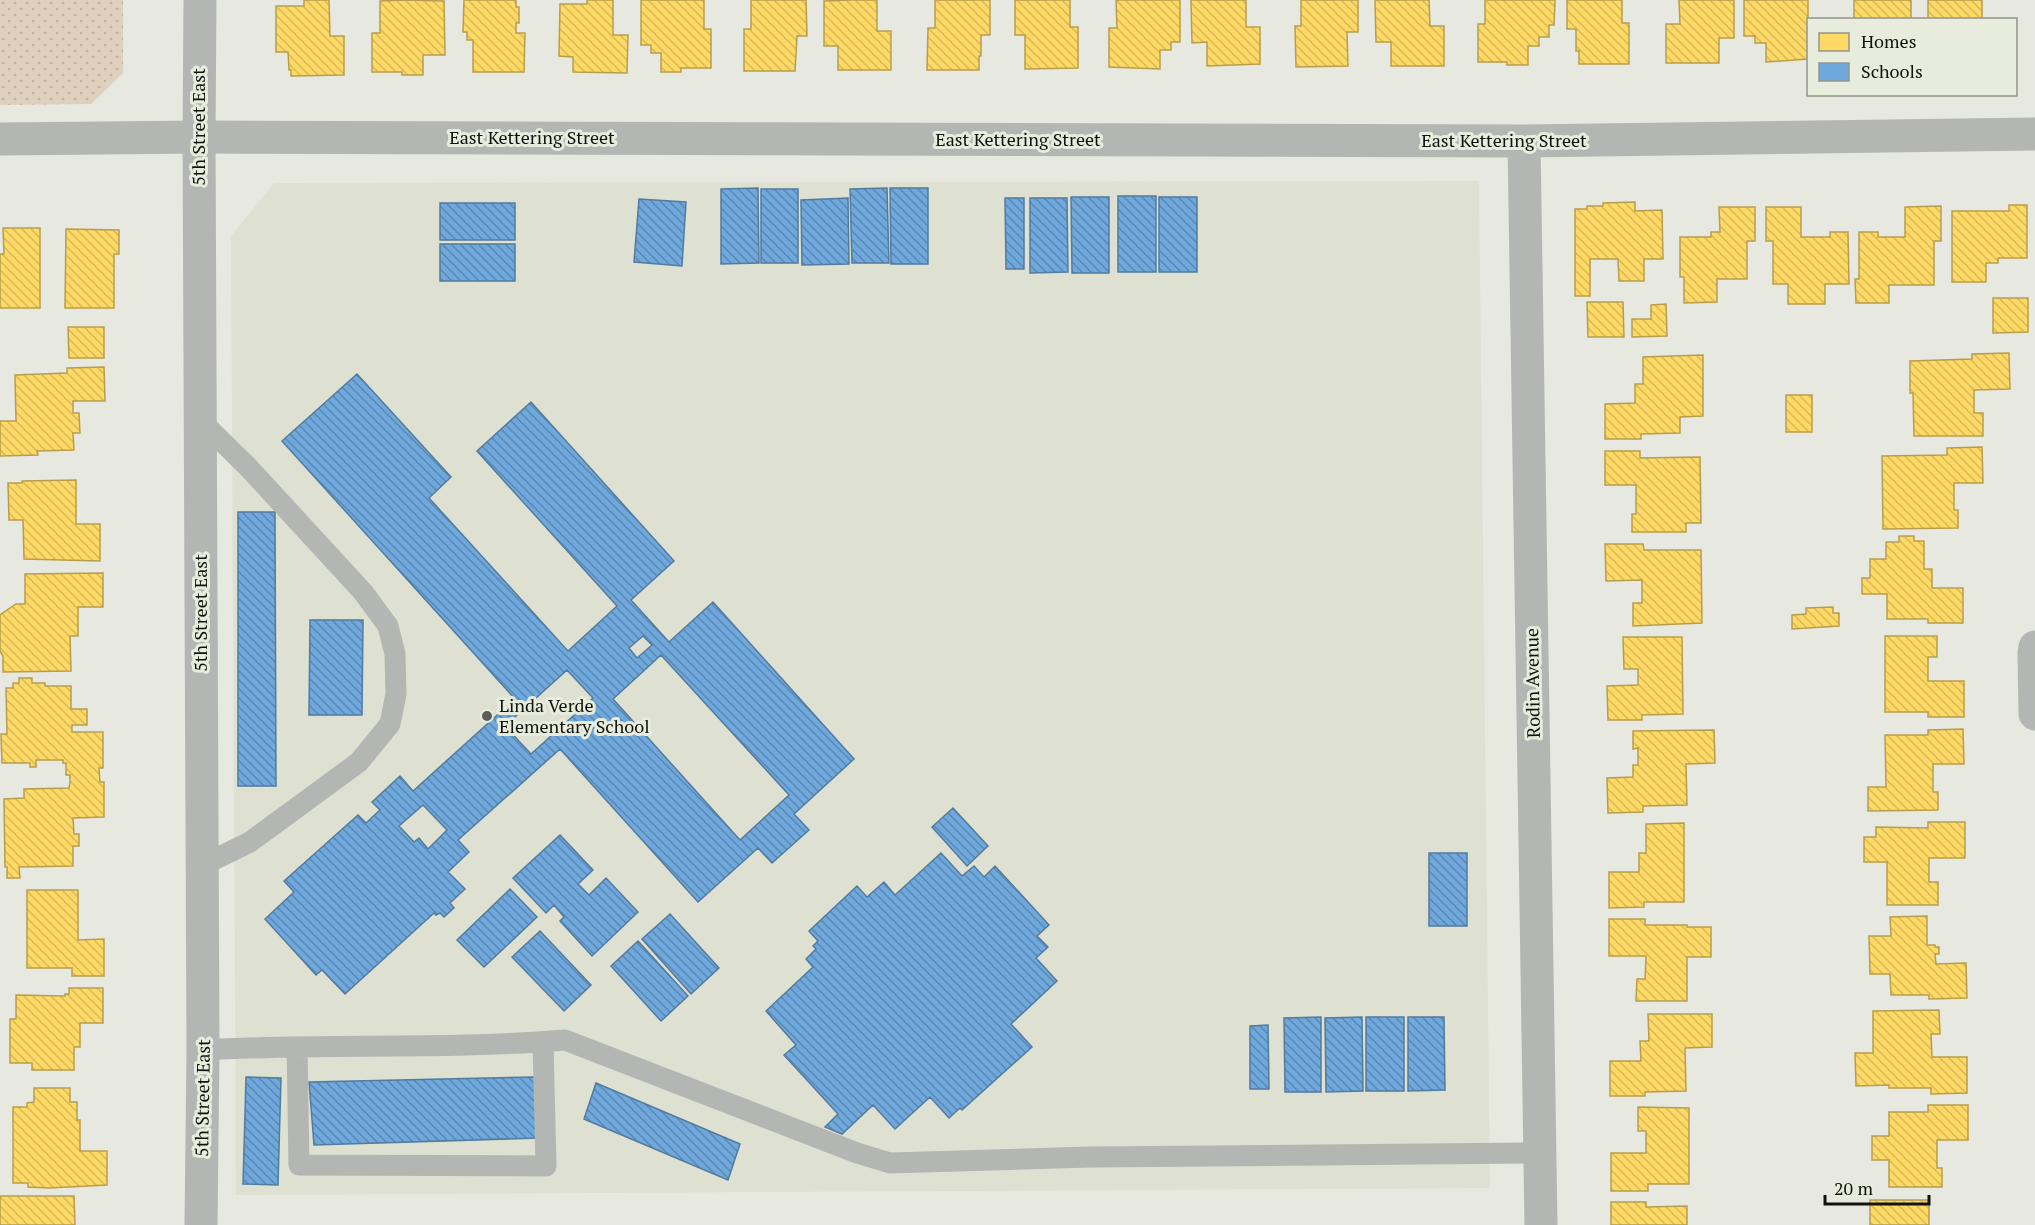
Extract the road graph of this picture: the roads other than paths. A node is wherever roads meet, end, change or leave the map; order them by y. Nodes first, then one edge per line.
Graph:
1 (200, 0) edge
2 (2035, 134) edge
3 (199, 137) junction
4 (0, 139) edge
5 (1524, 141) junction
6 (201, 421) junction
7 (2035, 647) edge
8 (2035, 714) edge
9 (202, 865) junction
10 (543, 1042) junction
11 (297, 1047) junction
12 (204, 1050) junction
13 (1540, 1154) junction
14 (201, 1225) edge
15 (1541, 1225) edge

1 - 3 street, 5th Street East
2 - 5 street, East Kettering Street
3 - 4 street, East Kettering Street
3 - 5 street, East Kettering Street
3 - 6 street, 5th Street East
5 - 13 street, Rodin Avenue
6 - 9 street, 5th Street East
6 - 9 lane
7 - 8 street
9 - 12 street, 5th Street East
10 - 11 lane
10 - 11 lane
10 - 13 lane
11 - 12 lane
12 - 14 street, 5th Street East
13 - 15 street, Rodin Avenue

